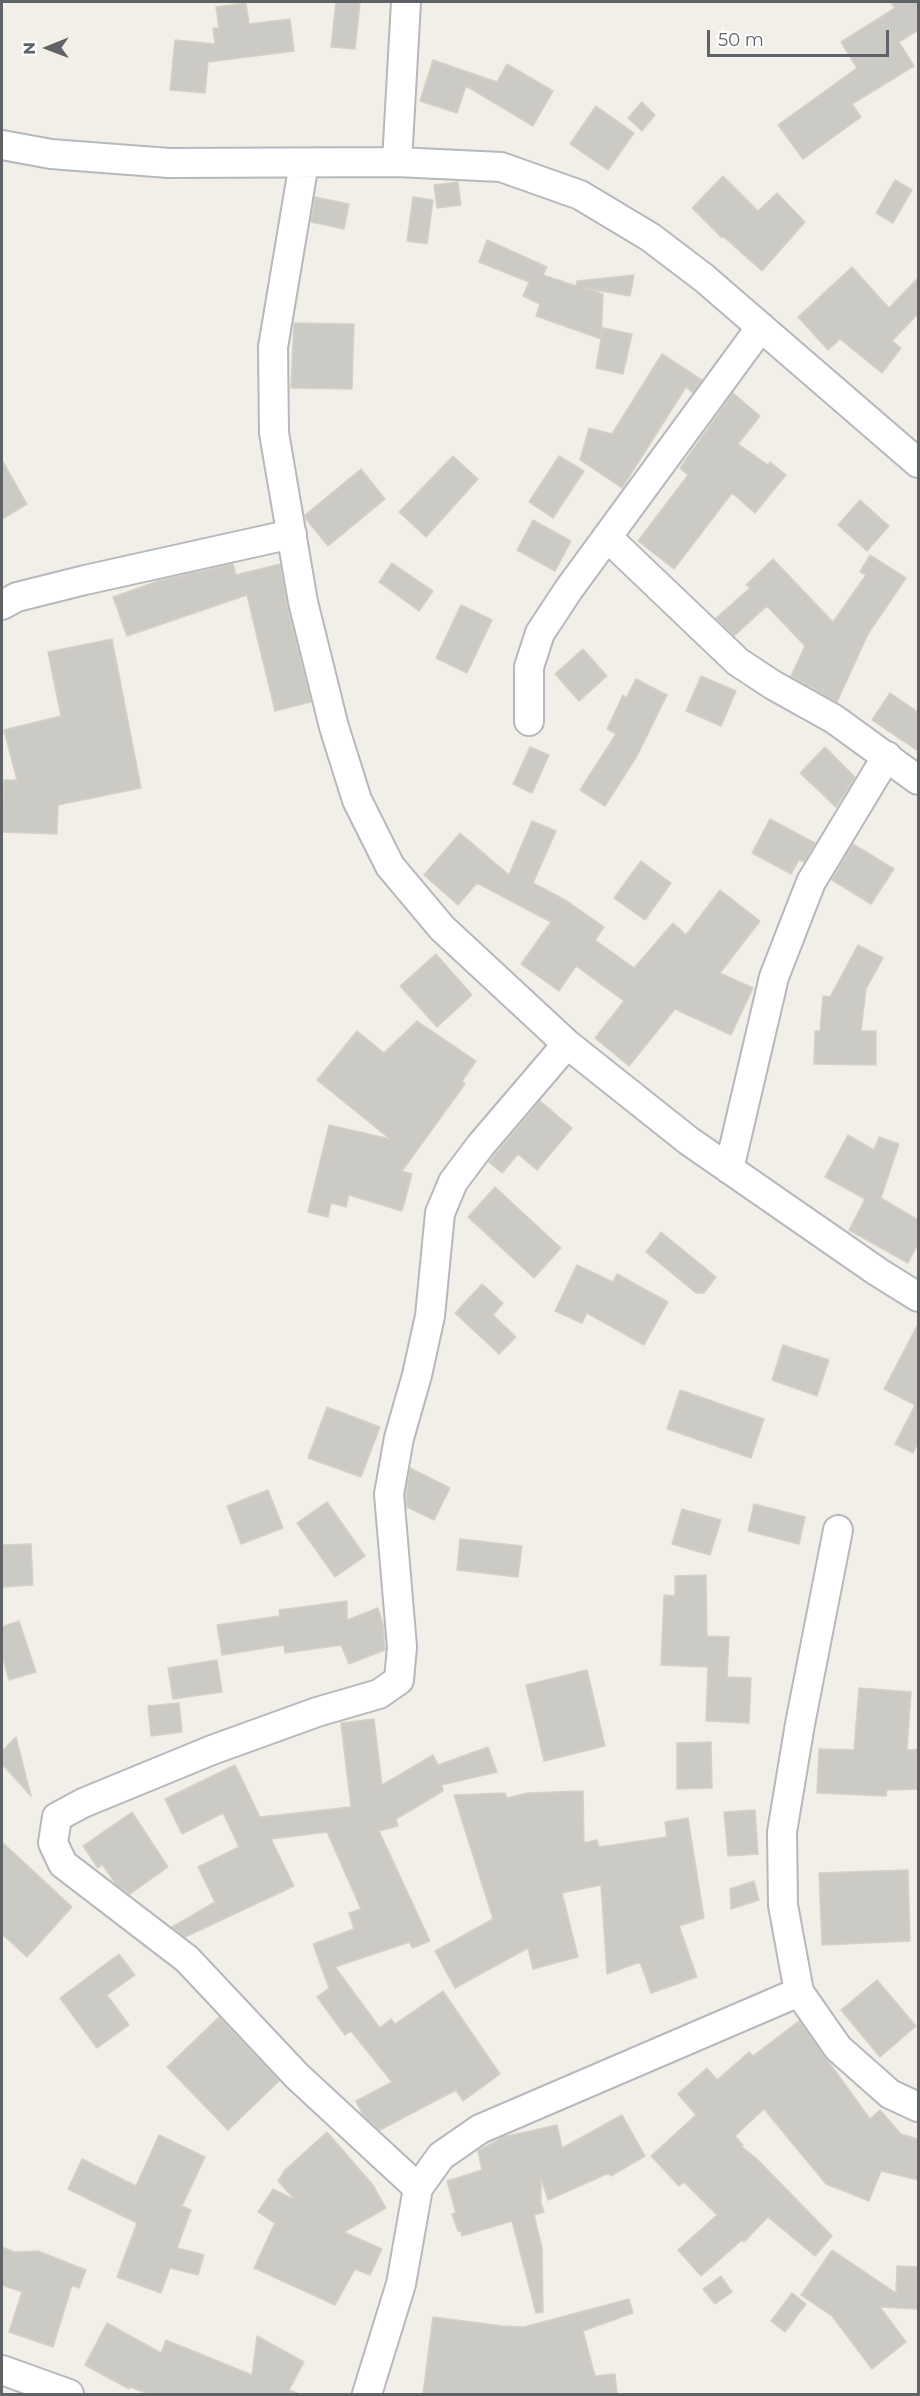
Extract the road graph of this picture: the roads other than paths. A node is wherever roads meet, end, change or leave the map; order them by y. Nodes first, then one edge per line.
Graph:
1 (406, 2) edge
2 (2, 145) edge
3 (397, 162) junction
4 (304, 163) junction
5 (761, 327) junction
6 (918, 463) edge
7 (292, 534) junction
8 (607, 537) junction
9 (2, 605) edge
10 (529, 721) dead end
11 (887, 756) junction
12 (918, 780) edge
13 (567, 1044) junction
14 (729, 1169) junction
15 (918, 1297) edge
16 (838, 1530) dead end
17 (799, 1992) junction
18 (918, 2107) edge
19 (418, 2188) junction
20 (2, 2370) edge
21 (69, 2394) edge
22 (367, 2394) edge

1 - 3 street
2 - 4 street
3 - 4 street
3 - 5 street
4 - 7 street
5 - 6 street
5 - 8 street
7 - 9 street
7 - 13 street
8 - 10 street
8 - 11 street
11 - 12 street
11 - 14 street
13 - 14 street
13 - 19 street
14 - 15 street
16 - 17 street
17 - 18 street
17 - 19 street
19 - 22 street
20 - 21 street

